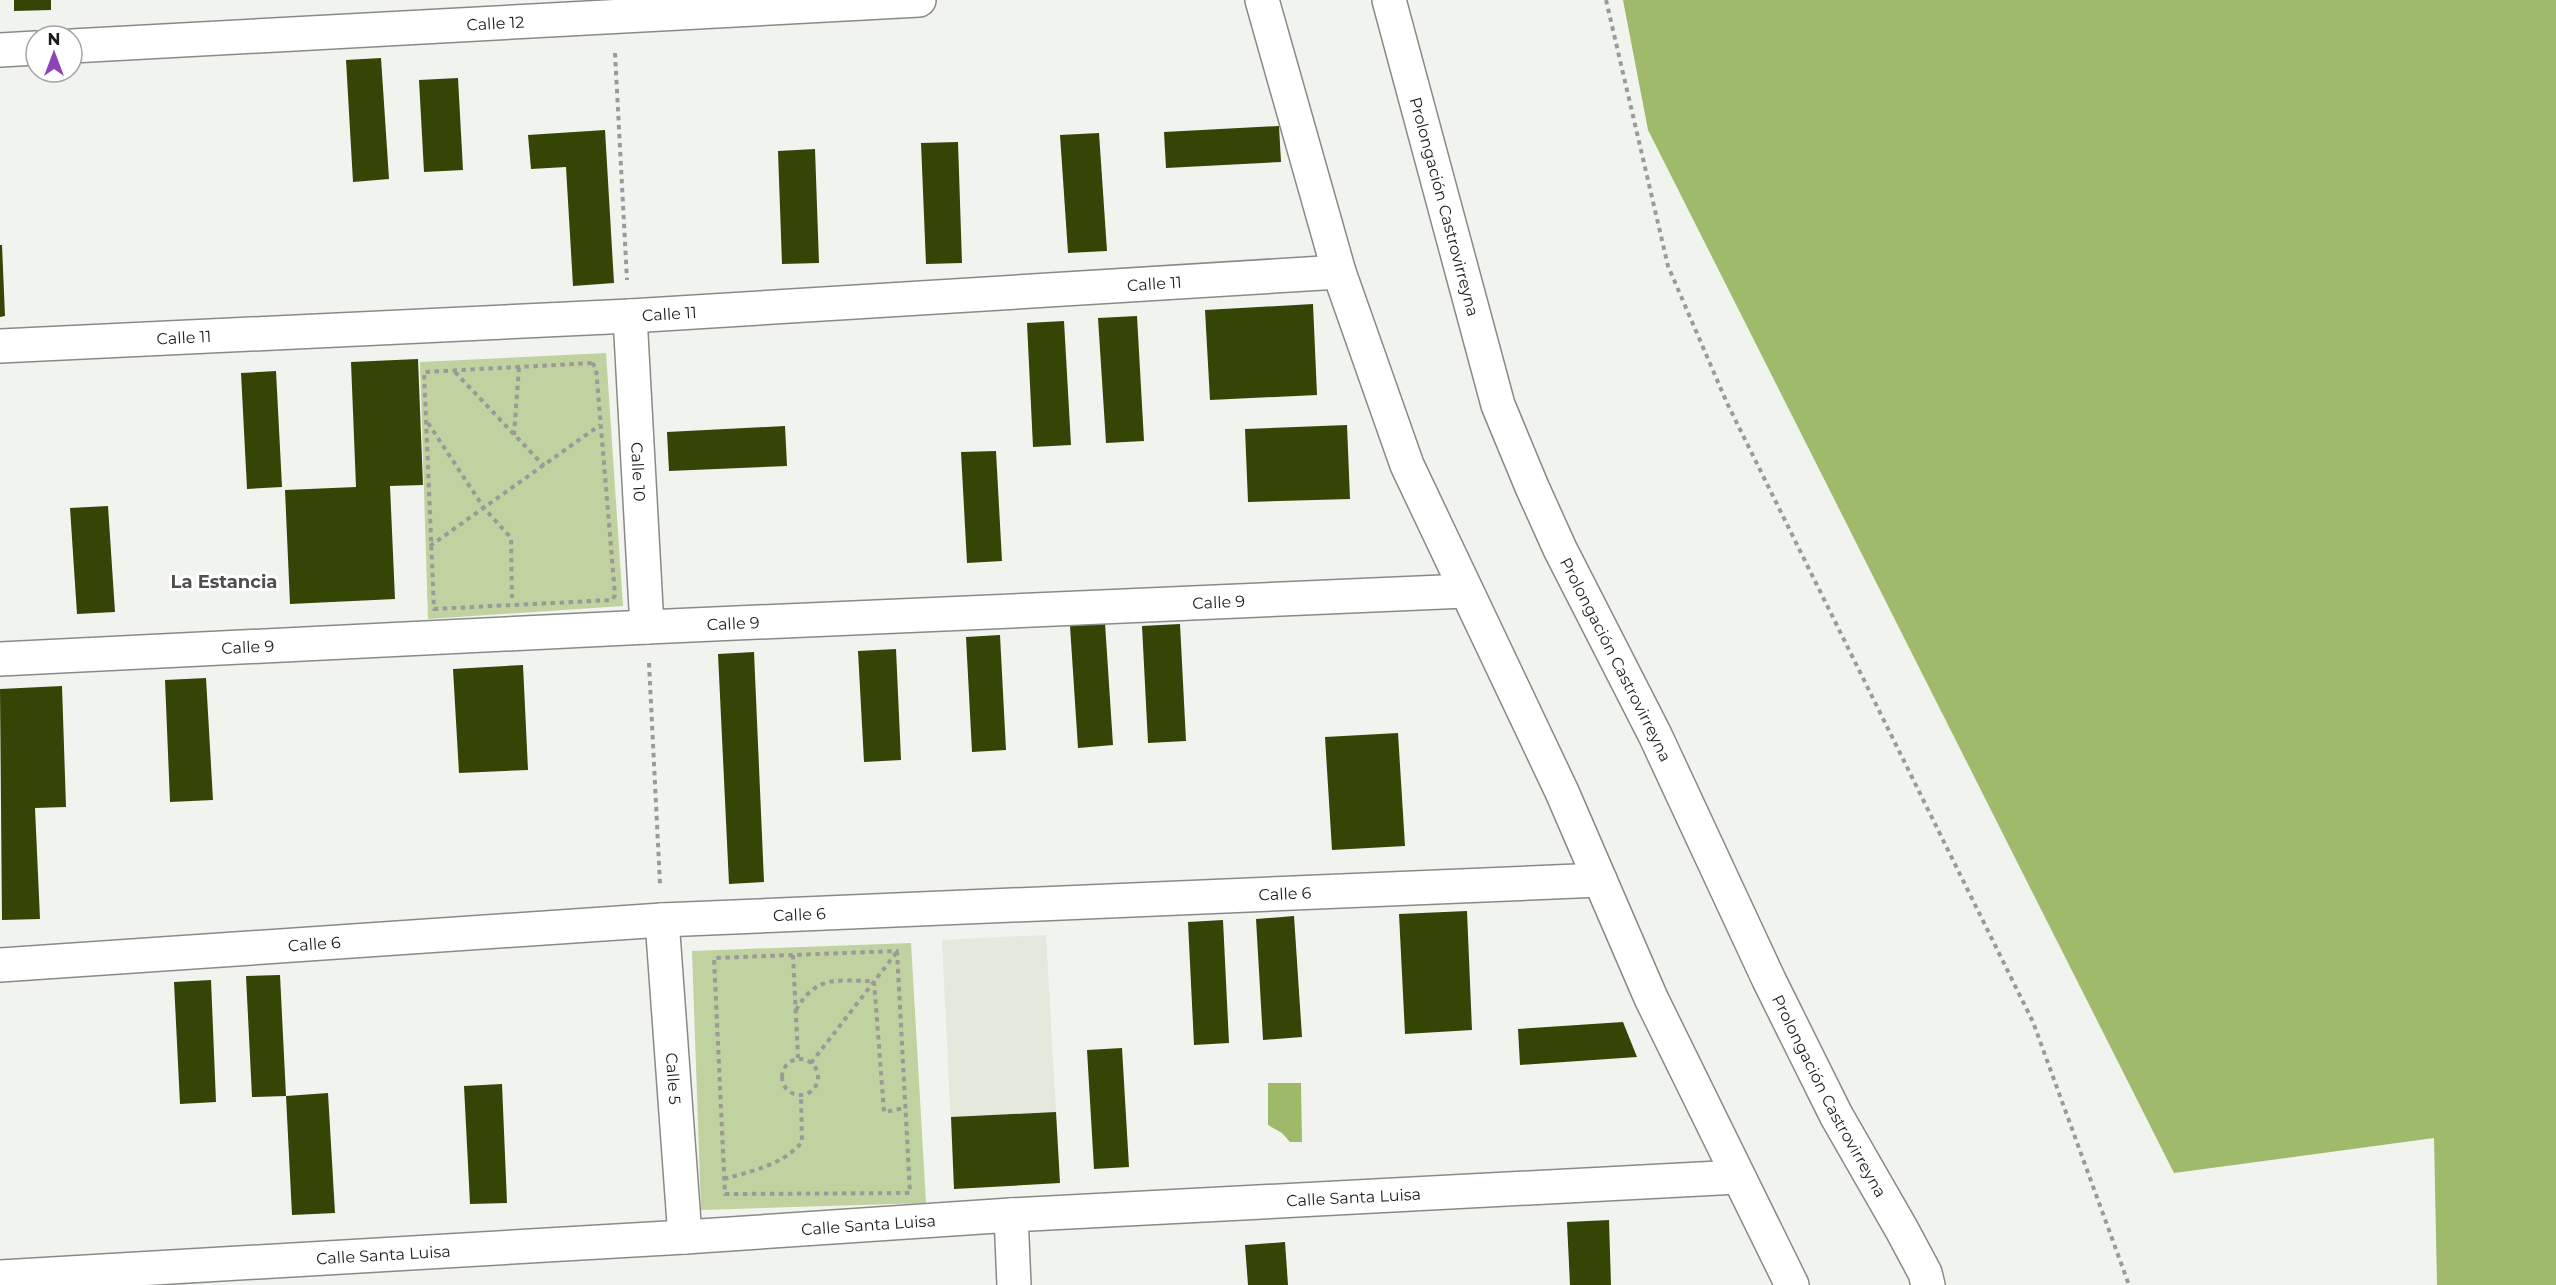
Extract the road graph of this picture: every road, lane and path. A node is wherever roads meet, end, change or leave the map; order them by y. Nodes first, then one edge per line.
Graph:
1 (919, 0) edge
2 (1262, 0) edge
3 (1389, 0) edge
4 (1606, 0) edge
5 (612, 8) edge
6 (84, 45) edge
7 (24, 49) edge
8 (0, 50) edge
9 (1339, 272) junction
10 (630, 316) junction
11 (0, 346) edge
12 (519, 367) junction
13 (454, 371) junction
14 (428, 422) junction
15 (601, 425) junction
16 (514, 435) junction
17 (544, 466) junction
18 (484, 507) junction
19 (430, 546) junction
20 (1465, 591) junction
21 (512, 605) junction
22 (647, 627) junction
23 (0, 659) edge
24 (1600, 880) junction
25 (662, 920) junction
26 (897, 951) junction
27 (793, 955) junction
28 (0, 965) edge
29 (874, 981) junction
30 (796, 1010) junction
31 (798, 1058) junction
32 (811, 1063) junction
33 (801, 1095) junction
34 (905, 1108) junction
35 (1738, 1177) junction
36 (724, 1179) junction
37 (1011, 1215) junction
38 (685, 1237) junction
39 (0, 1277) edge
40 (1014, 1285) edge
41 (1792, 1285) edge
42 (1928, 1285) edge
43 (2129, 1285) edge

1 - 5 street, Calle 12
2 - 9 street
3 - 42 street, Prolongación Castrovirreyna
4 - 43 path
5 - 6 street, Calle 12
5 - 10 path
7 - 8 street
9 - 10 street, Calle 11
9 - 20 street
10 - 11 street, Calle 11
10 - 22 street, Calle 10
12 - 13 path
12 - 15 path
12 - 16 path
13 - 14 path
13 - 16 path
14 - 18 path
14 - 19 path
15 - 17 path
15 - 21 path
16 - 17 path
17 - 18 path
18 - 19 path
18 - 21 path
19 - 21 path
20 - 22 street, Calle 9
20 - 24 street
22 - 23 street, Calle 9
22 - 25 path
24 - 25 street, Calle 6
24 - 35 street
25 - 28 street, Calle 6
25 - 38 street, Calle 5
26 - 27 path
26 - 29 path
26 - 34 path
27 - 30 path
27 - 36 path
29 - 30 path
29 - 32 path
29 - 34 path
30 - 31 path
31 - 32 path
31 - 33 path
32 - 33 path
33 - 36 path
34 - 36 path
35 - 37 street, Calle Santa Luisa
35 - 41 street
37 - 38 street, Calle Santa Luisa
37 - 40 street
38 - 39 street, Calle Santa Luisa

